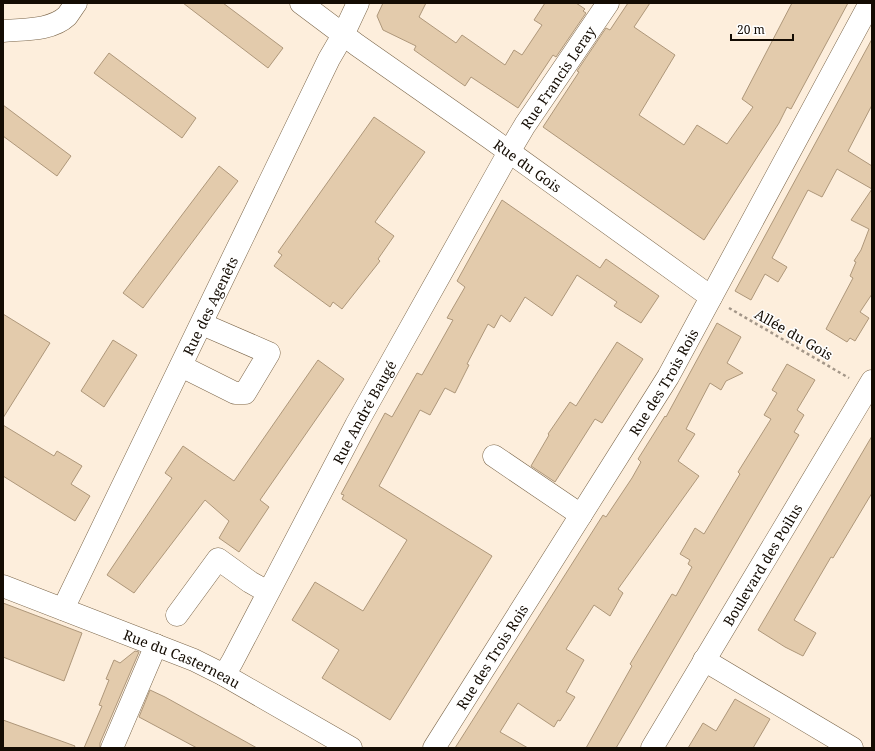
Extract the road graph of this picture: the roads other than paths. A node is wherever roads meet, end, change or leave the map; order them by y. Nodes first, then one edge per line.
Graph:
1 (76, 3) edge
2 (301, 3) edge
3 (358, 3) edge
4 (608, 3) edge
5 (870, 3) edge
6 (3, 31) edge
7 (343, 34) junction
8 (509, 152) junction
9 (711, 297) junction
10 (202, 324) junction
11 (181, 366) junction
12 (870, 385) edge
13 (494, 456) dead end
14 (581, 515) junction
15 (3, 586) edge
16 (268, 592) junction
17 (63, 609) junction
18 (177, 615) dead end
19 (156, 645) junction
20 (704, 660) junction
21 (224, 675) junction
22 (112, 748) edge
23 (351, 748) edge
24 (434, 748) edge
25 (652, 748) edge
26 (852, 748) edge

1 - 6 street
2 - 7 street, Rue du Gois
3 - 7 street, Rue des Agenêts
4 - 8 street, Rue Francis Leray
5 - 9 street, Rue des Trois Rois
7 - 8 street, Rue du Gois
7 - 10 street, Rue des Agenêts
8 - 9 street, Rue du Gois
8 - 16 street, Rue André Baugé
9 - 14 street, Rue des Trois Rois
10 - 11 street, Rue des Agenêts
10 - 11 street
11 - 17 street, Rue des Agenêts
12 - 20 street, Boulevard des Poilus
13 - 14 street
14 - 24 street, Rue des Trois Rois
15 - 17 street, Rue du Casterneau
16 - 18 street
16 - 21 street, Rue André Baugé
17 - 19 street, Rue du Casterneau
19 - 21 street, Rue du Casterneau
19 - 22 street
20 - 25 street, Boulevard des Poilus
20 - 26 street
21 - 23 street, Rue du Casterneau

